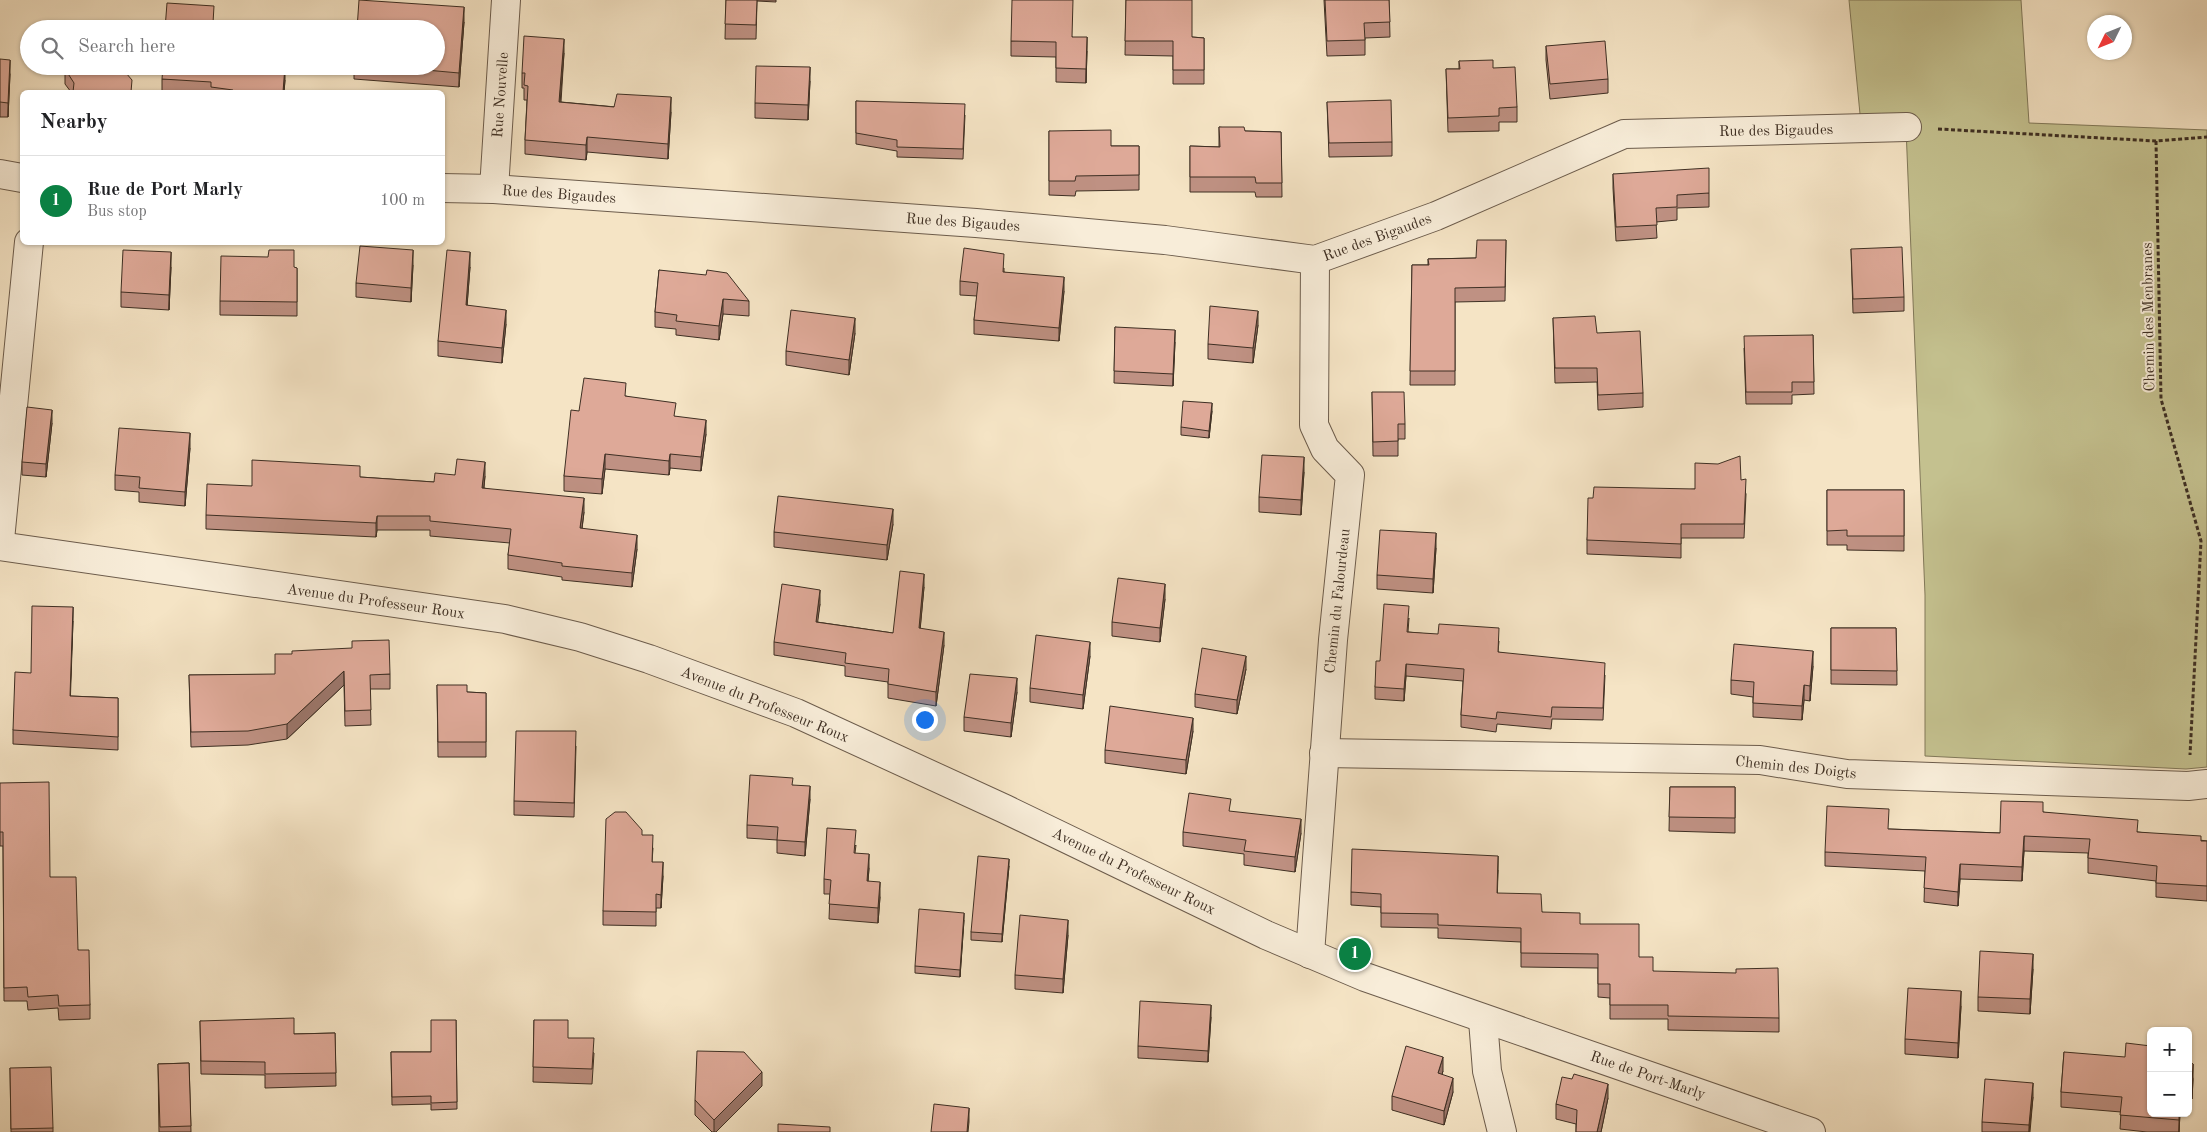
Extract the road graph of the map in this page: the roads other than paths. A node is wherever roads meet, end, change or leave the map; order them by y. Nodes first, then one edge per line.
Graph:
1 (506, 0) edge
2 (1907, 127) road end
3 (0, 174) edge
4 (20, 178) edge
5 (445, 188) edge
6 (494, 189) junction
7 (29, 245) edge
8 (1315, 260) junction
9 (0, 540) edge
10 (0, 546) edge
11 (1324, 753) junction
12 (2198, 785) edge
13 (1310, 954) junction
14 (1483, 1020) junction
15 (1502, 1132) edge
16 (1811, 1132) edge

1 - 6 street, Rue Nouvelle
2 - 8 street, Rue des Bigaudes
3 - 4 street
5 - 6 street, Rue des Bigaudes
6 - 8 street, Rue des Bigaudes
7 - 9 street
8 - 11 street, Chemin du Falourdeau
10 - 13 street, Avenue du Professeur Roux
11 - 12 street, Chemin des Doigts
11 - 13 street, Chemin du Falourdeau
13 - 14 street, Avenue du Professeur Roux
14 - 15 street
14 - 16 street, Rue de Port-Marly

